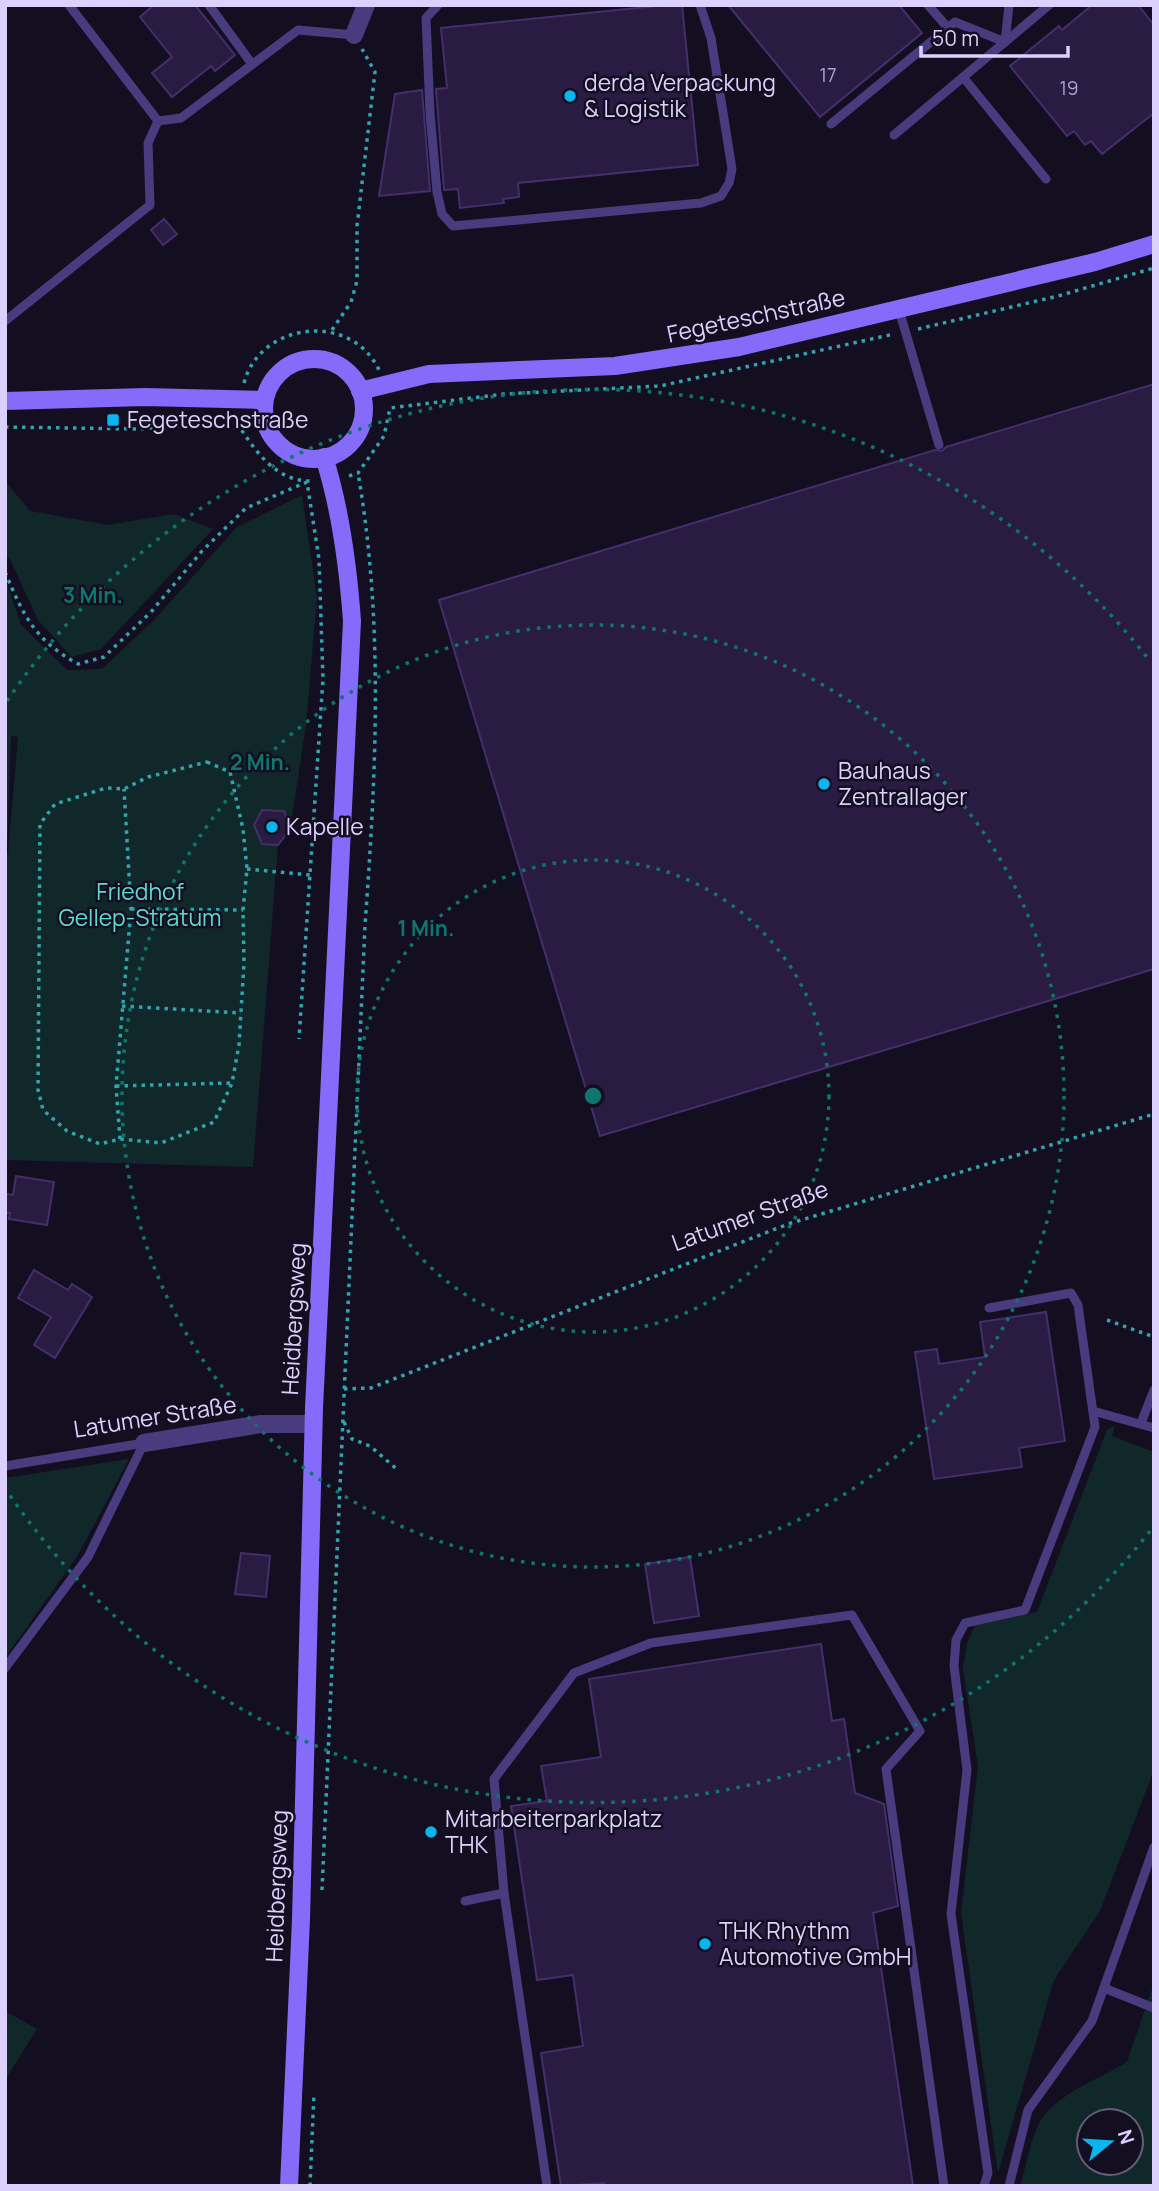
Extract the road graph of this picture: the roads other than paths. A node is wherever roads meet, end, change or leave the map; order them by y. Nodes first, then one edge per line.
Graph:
1 (69, 5) edge
2 (209, 5) edge
3 (366, 5) edge
4 (438, 5) edge
5 (700, 5) edge
6 (928, 5) edge
7 (1009, 5) edge
8 (1049, 5) edge
9 (948, 28) junction
10 (354, 35) joint
11 (1005, 42) junction
12 (252, 64) junction
13 (963, 77) junction
14 (158, 121) junction
15 (831, 124) dead end
16 (894, 135) dead end
17 (1046, 179) dead end
18 (1154, 244) edge
19 (899, 310) junction
20 (5, 321) edge
21 (360, 391) junction
22 (264, 400) junction
23 (5, 401) edge
24 (939, 445) dead end
25 (324, 457) junction
26 (989, 1308) dead end
27 (1154, 1390) edge
28 (1093, 1411) junction
29 (1141, 1423) junction
30 (313, 1424) junction
31 (1154, 1428) edge
32 (144, 1443) junction
33 (5, 1466) edge
34 (5, 1668) edge
35 (1154, 1847) edge
36 (504, 1893) junction
37 (465, 1901) dead end
38 (1104, 1988) junction
39 (1154, 2008) edge
40 (289, 2186) edge
41 (547, 2186) edge
42 (944, 2186) edge
43 (984, 2186) edge
44 (1009, 2186) edge

1 - 14 lane
2 - 12 lane
3 - 10 street
4 - 5 lane
6 - 9 lane
7 - 11 lane
8 - 11 lane
9 - 11 lane
9 - 15 lane
10 - 12 lane
11 - 13 lane
12 - 14 lane
13 - 16 lane
13 - 17 lane
14 - 20 lane
18 - 19 street, Fegeteschstraße
19 - 21 street, Fegeteschstraße
19 - 24 lane
21 - 22 street
21 - 25 street
22 - 23 street
22 - 25 street
25 - 30 street, Heidbergsweg
26 - 28 lane
27 - 29 lane
28 - 29 lane
28 - 43 lane
29 - 31 lane
30 - 32 street, Latumer Straße
30 - 40 street, Heidbergsweg
32 - 33 lane, Latumer Straße
32 - 34 lane
35 - 38 lane
36 - 37 lane
36 - 41 lane
36 - 42 lane
38 - 39 lane
38 - 44 lane

